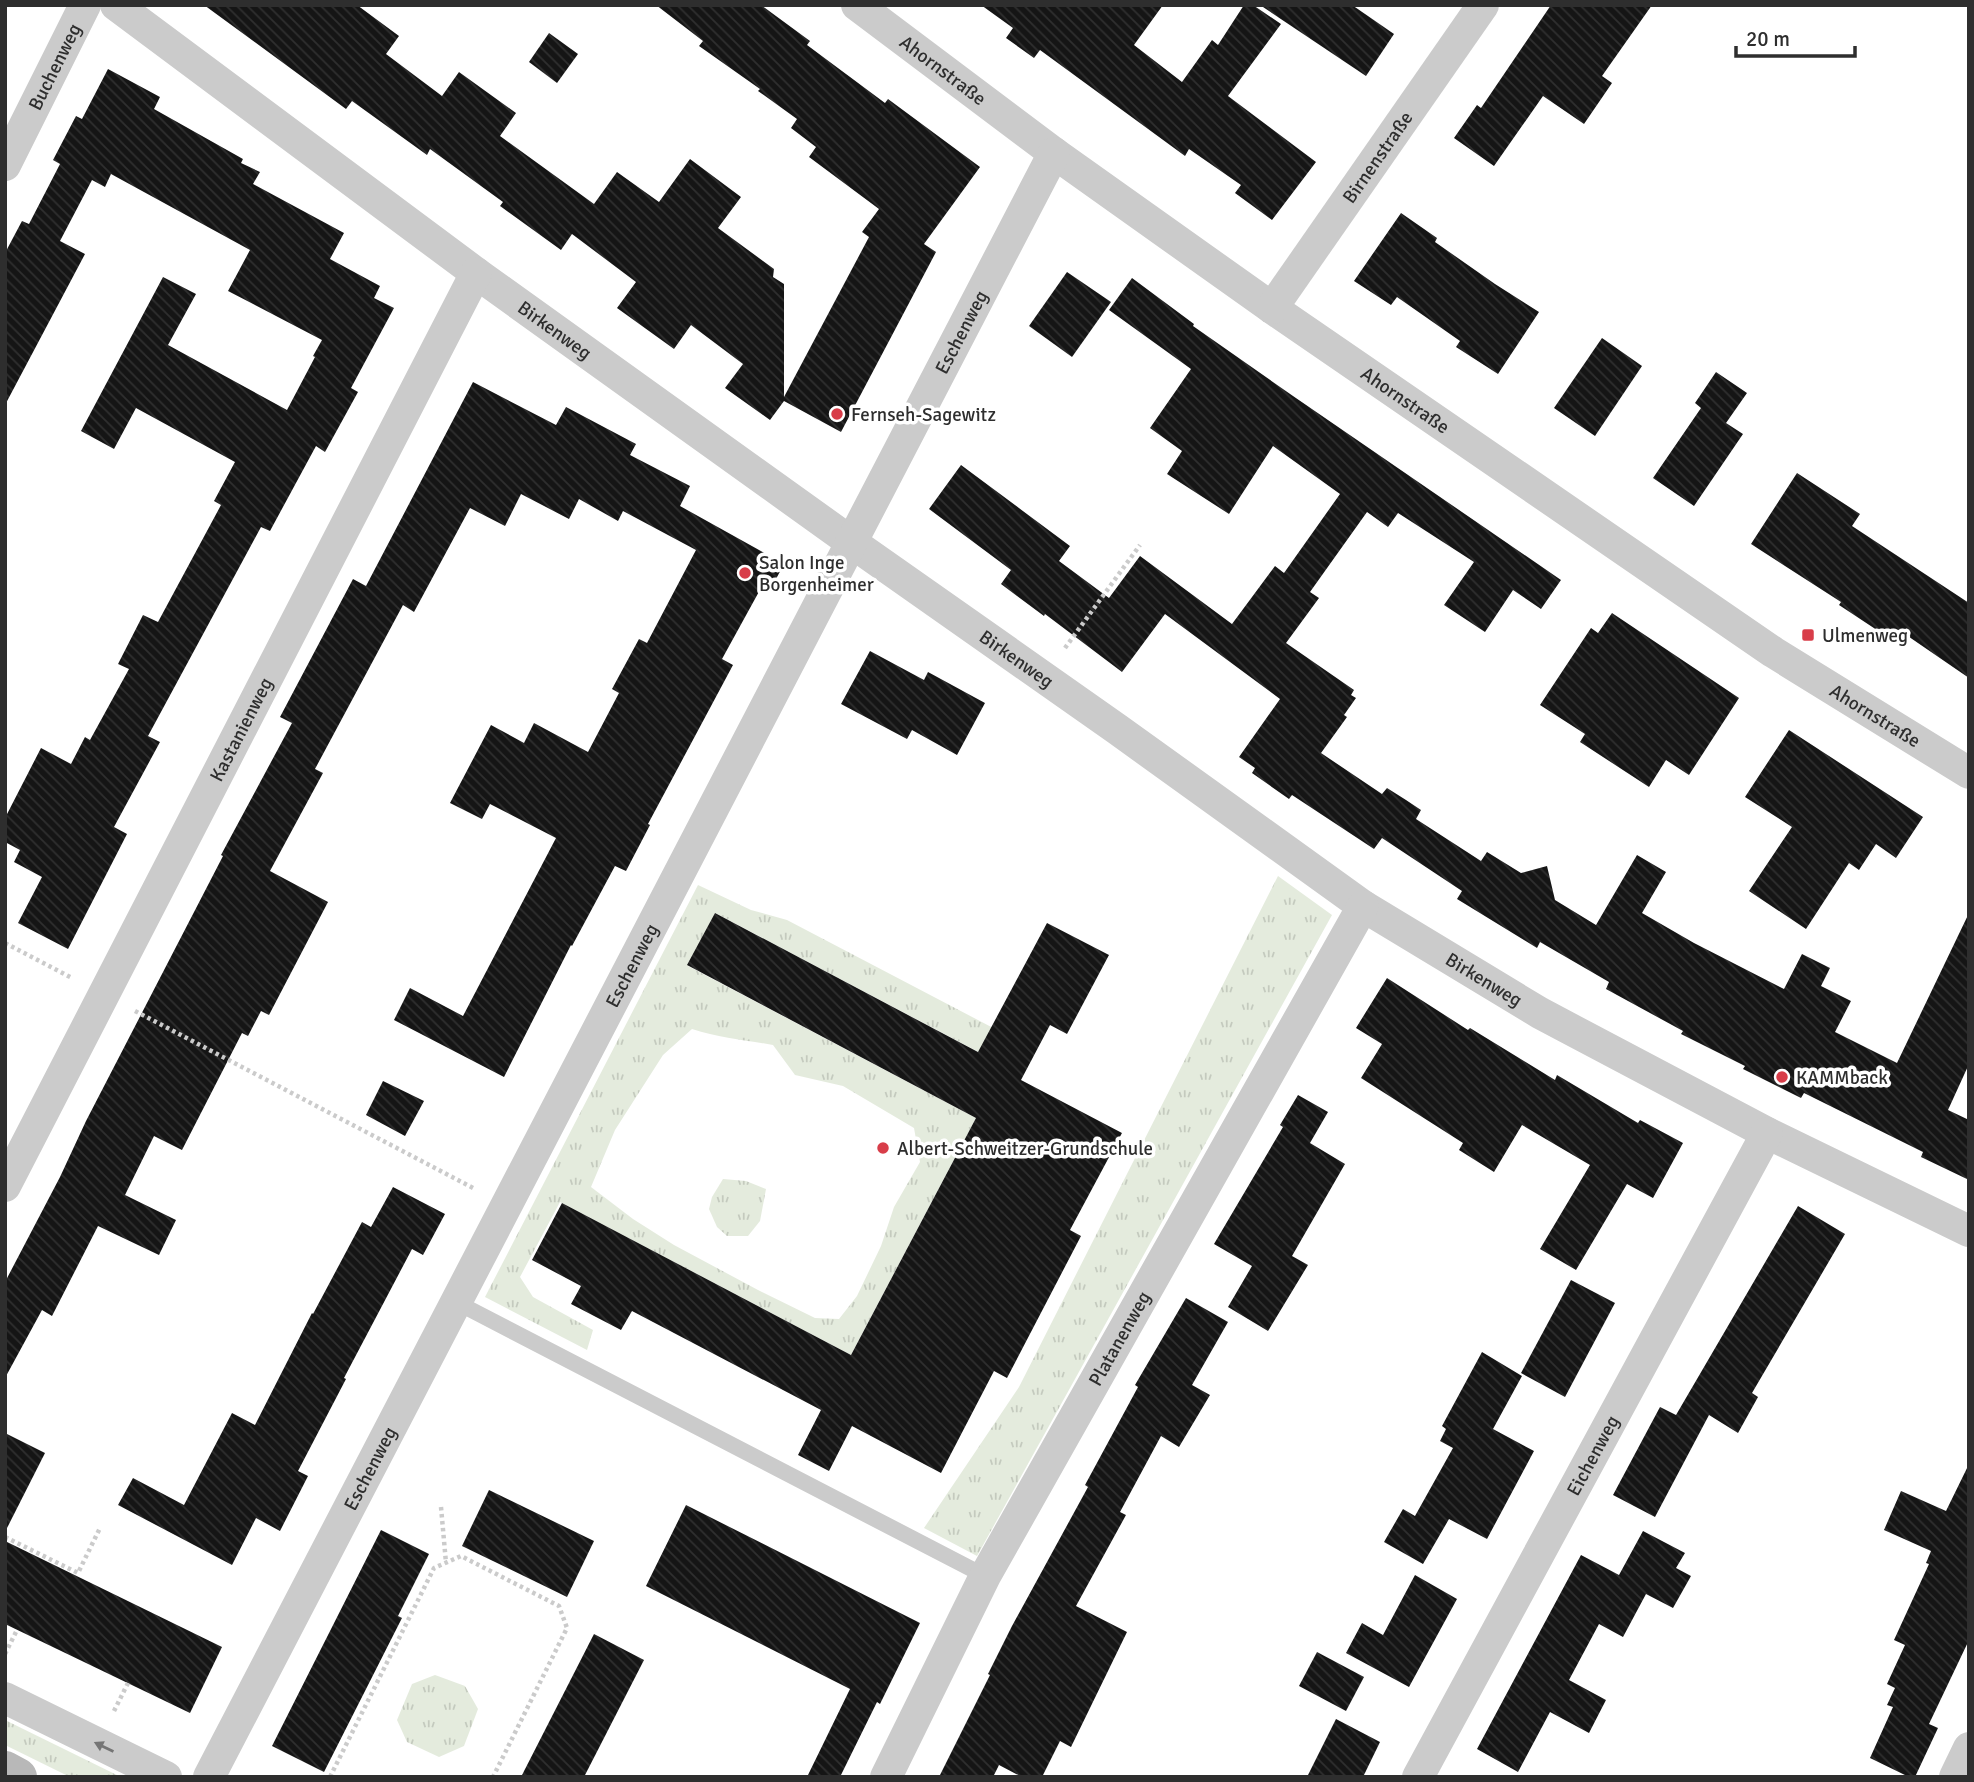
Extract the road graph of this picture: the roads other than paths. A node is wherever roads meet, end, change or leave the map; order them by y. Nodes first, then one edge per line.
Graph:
1 (85, 5) edge
2 (116, 5) edge
3 (857, 5) edge
4 (1483, 5) edge
5 (1054, 153) junction
6 (5, 165) edge
7 (476, 273) junction
8 (1272, 308) junction
9 (851, 542) junction
10 (1969, 773) edge
11 (1363, 906) junction
12 (1767, 1133) junction
13 (5, 1186) edge
14 (1969, 1231) edge
15 (456, 1302) junction
16 (985, 1576) junction
17 (5, 1698) edge
18 (1969, 1748) edge
19 (5, 1770) edge
20 (18, 1777) edge
21 (166, 1777) edge
22 (209, 1777) edge
23 (886, 1777) edge
24 (1418, 1777) edge
25 (1955, 1777) edge

1 - 6 street, Buchenweg
2 - 7 street, Birkenweg
3 - 5 street, Ahornstraße
4 - 8 street, Birnenstraße
5 - 8 street, Ahornstraße
5 - 9 street, Eschenweg
7 - 9 street, Birkenweg
7 - 13 street, Kastanienweg
8 - 10 street, Ahornstraße
9 - 11 street, Birkenweg
9 - 15 street, Eschenweg
11 - 12 street, Birkenweg
11 - 16 street, Platanenweg
12 - 14 street, Birkenweg
12 - 24 street, Eichenweg
15 - 16 lane
15 - 22 street, Eschenweg
16 - 23 street, Platanenweg
21 -> 17 street
18 - 25 street
19 - 20 main road

